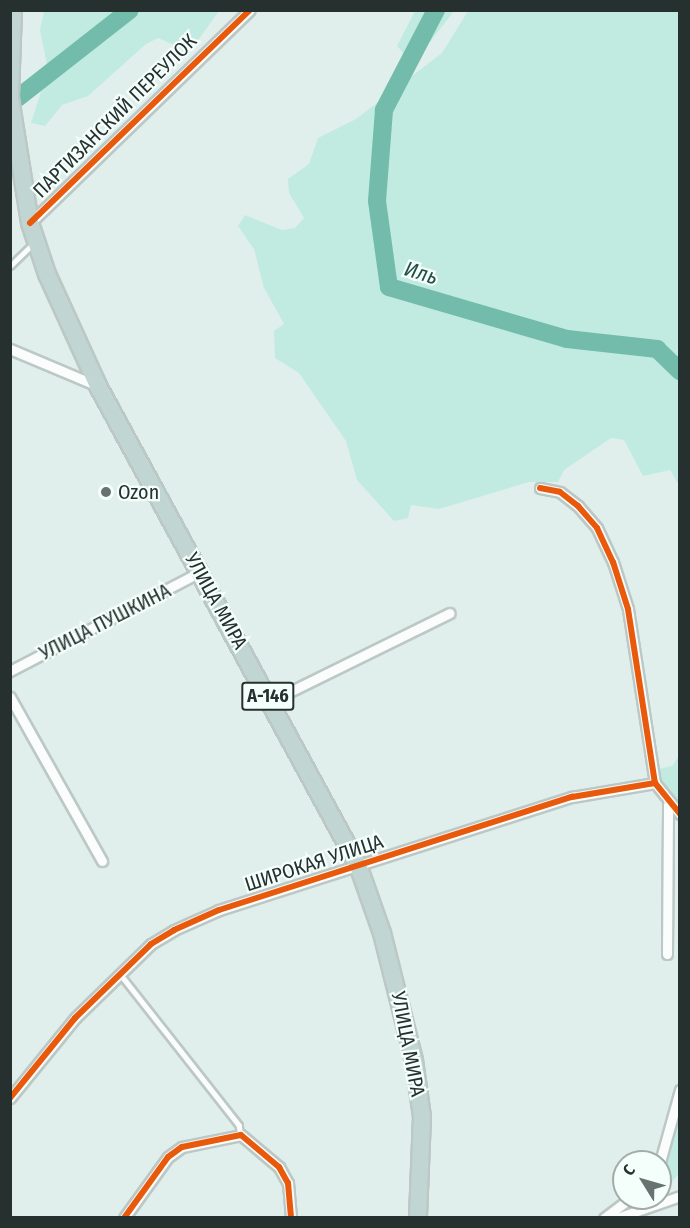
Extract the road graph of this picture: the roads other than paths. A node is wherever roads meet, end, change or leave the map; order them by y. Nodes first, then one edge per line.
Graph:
1 (13, 10) edge
2 (250, 10) edge
3 (10, 97) edge
4 (30, 223) junction
5 (36, 241) junction
6 (10, 266) edge
7 (10, 350) edge
8 (98, 386) junction
9 (540, 488) dead end
10 (200, 572) junction
11 (450, 613) dead end
12 (10, 671) edge
13 (10, 697) edge
14 (271, 701) junction
15 (655, 783) junction
16 (668, 804) junction
17 (680, 814) edge
18 (102, 861) dead end
19 (358, 865) junction
20 (667, 954) dead end
21 (119, 973) junction
22 (680, 1090) edge
23 (10, 1098) edge
24 (241, 1135) junction
25 (663, 1150) edge
26 (680, 1196) edge
27 (124, 1218) edge
28 (291, 1218) edge
29 (418, 1218) edge
30 (617, 1218) edge

1 - 3 highway, А-146
2 - 4 street, ПАРТИЗАНСКИЙ ПЕРЕУЛОК
3 - 4 highway, УЛИЦА МИРА / А-146
4 - 5 highway, УЛИЦА МИРА / А-146
5 - 6 lane
5 - 8 highway, УЛИЦА МИРА / А-146
7 - 8 street
8 - 10 highway, УЛИЦА МИРА / А-146
9 - 15 street
10 - 12 street, УЛИЦА ПУШКИНА
10 - 14 highway, УЛИЦА МИРА / А-146
11 - 14 street
13 - 18 street
14 - 19 highway, УЛИЦА МИРА / А-146
15 - 16 street
15 - 19 street, ШИРОКАЯ УЛИЦА
16 - 17 street
16 - 20 street
19 - 21 street, ШИРОКАЯ УЛИЦА
19 - 29 highway, УЛИЦА МИРА / А-146
21 - 23 street, ШИРОКАЯ УЛИЦА
21 - 24 lane
22 - 25 street
24 - 27 street
24 - 28 street
26 - 30 street

